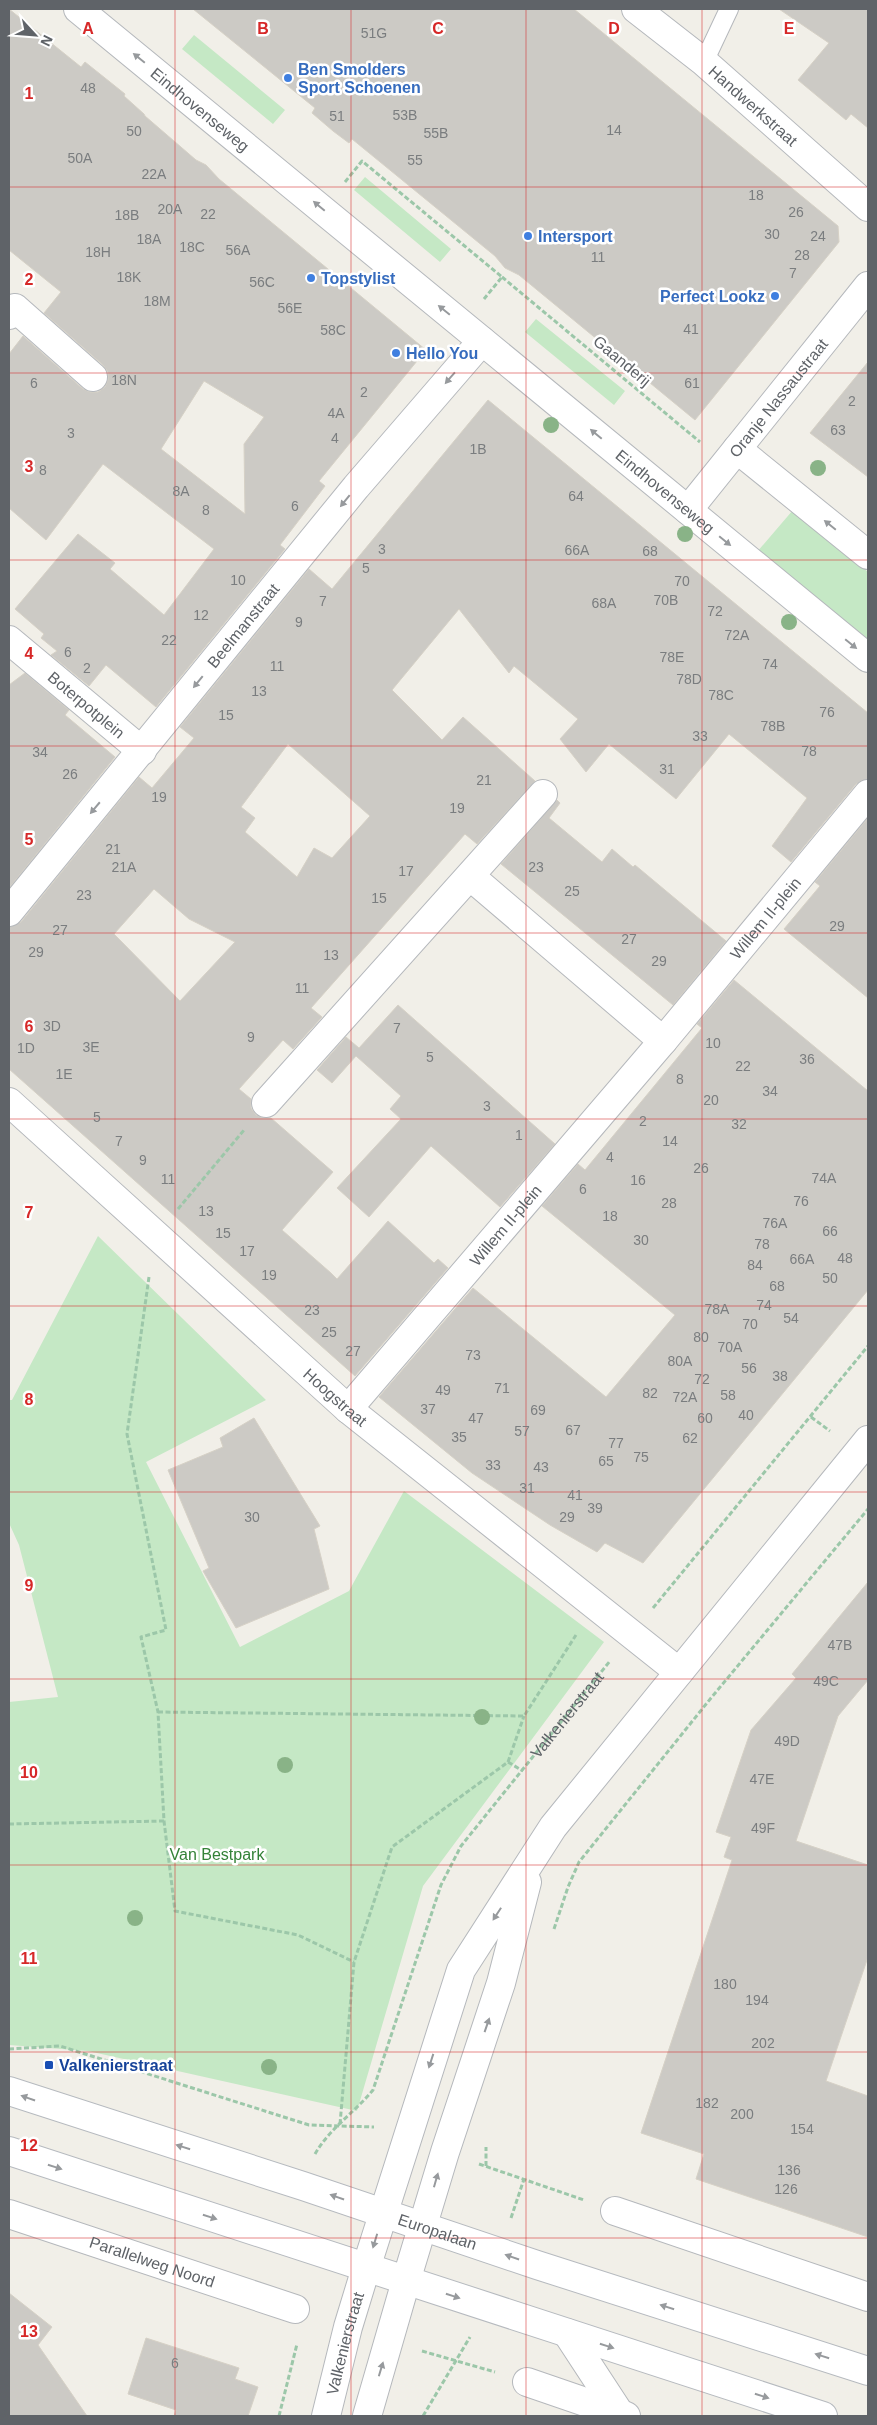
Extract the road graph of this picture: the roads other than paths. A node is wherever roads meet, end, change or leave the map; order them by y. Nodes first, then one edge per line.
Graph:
1 (78, 9) edge
2 (636, 9) edge
3 (729, 9) edge
4 (704, 62) junction
5 (868, 207) edge
6 (868, 286) edge
7 (9, 315) edge
8 (472, 333) junction
9 (94, 378) dead end
10 (731, 456) junction
11 (688, 510) junction
12 (868, 555) edge
13 (9, 640) edge
14 (868, 658) edge
15 (142, 751) junction
16 (543, 794) dead end
17 (866, 802) edge
18 (470, 876) junction
19 (9, 912) edge
20 (663, 1041) junction
21 (9, 1102) edge
22 (266, 1103) road end
23 (348, 1409) junction
24 (865, 1451) edge
25 (678, 1672) junction
26 (533, 1858) junction
27 (9, 2092) edge
28 (9, 2151) edge
29 (616, 2210) dead end
30 (383, 2213) junction
31 (9, 2214) edge
32 (423, 2226) junction
33 (366, 2268) junction
34 (406, 2281) junction
35 (868, 2297) edge
36 (295, 2309) dead end
37 (567, 2333) junction
38 (868, 2371) edge
39 (526, 2382) dead end
40 (623, 2415) edge
41 (326, 2416) edge
42 (367, 2416) edge
43 (823, 2416) edge

8 -> 1 street, Eindhovenseweg
2 - 4 street, Handwerkstraat
3 - 4 lane
4 - 5 street, Handwerkstraat
6 - 10 street, Oranje Nassaustraat
7 - 9 street
11 -> 8 street, Eindhovenseweg
8 -> 15 street, Beelmanstraat
10 - 11 street, Oranje Nassaustraat
12 -> 10 street
11 -> 14 street, Eindhovenseweg
13 - 15 street, Boterpotplein
15 -> 19 street, Beelmanstraat
16 - 18 street
17 - 20 street, Willem II-plein
18 - 20 street
18 - 22 street
20 - 23 street, Willem II-plein
21 - 23 street, Hoogstraat
23 - 25 street, Hoogstraat
24 - 25 street, Valkenierstraat
25 - 26 street, Valkenierstraat
26 -> 30 street, Valkenierstraat
32 -> 26 street, Valkenierstraat
30 -> 27 street, Europalaan
28 -> 33 street
29 - 35 street
30 - 32 street, Europalaan
30 -> 33 street, Valkenierstraat
31 - 36 street, Parallelweg Noord
32 - 34 street, Valkenierstraat
38 -> 32 street, Europalaan
33 - 34 street
33 - 41 street, Valkenierstraat
34 -> 37 street
42 -> 34 street, Valkenierstraat
37 - 40 street
37 -> 43 street
39 - 40 street

